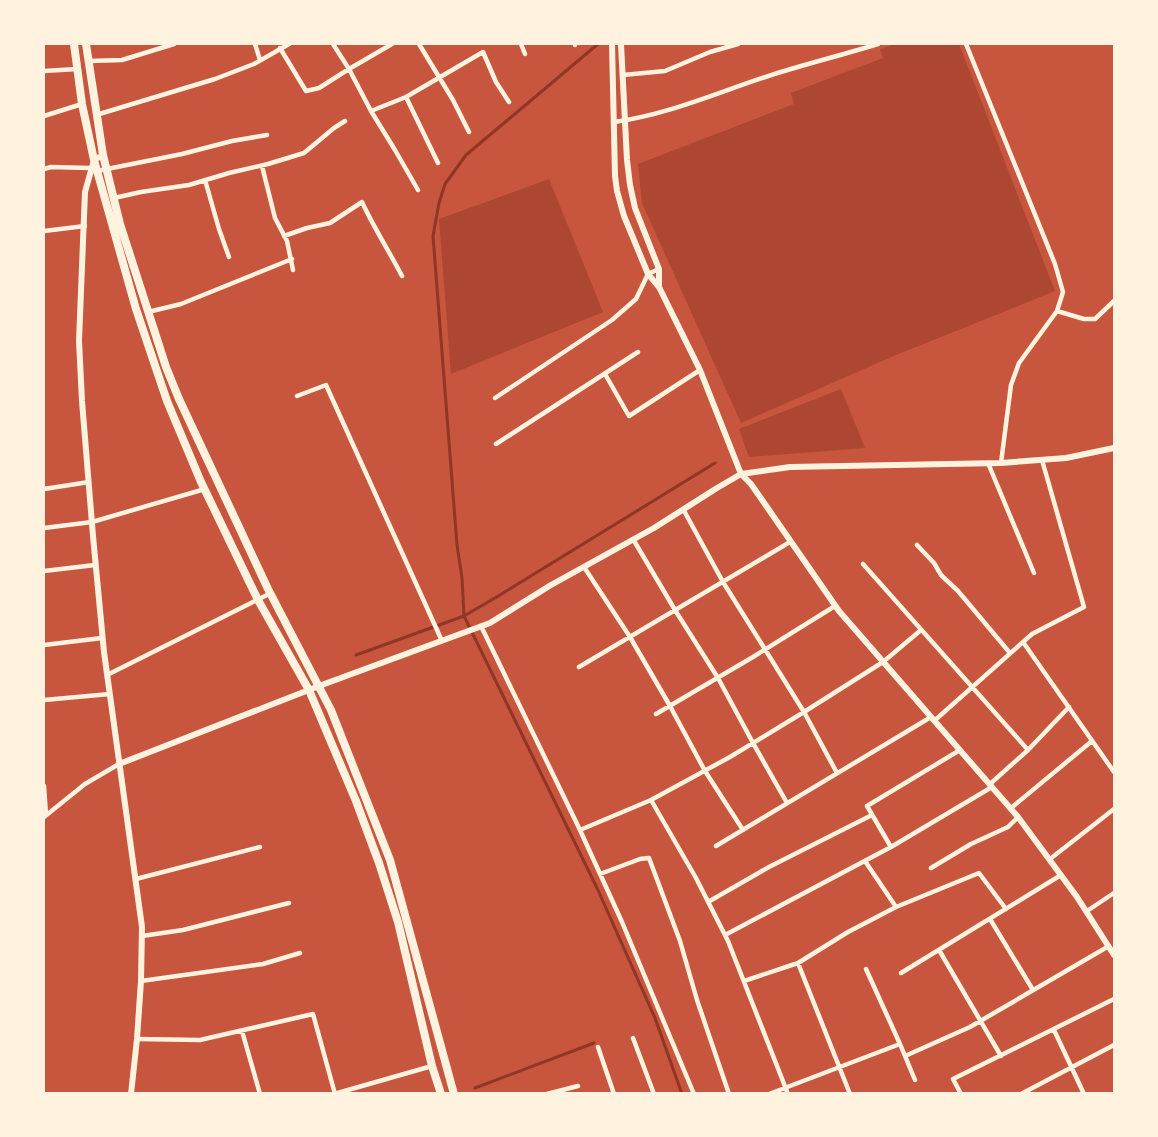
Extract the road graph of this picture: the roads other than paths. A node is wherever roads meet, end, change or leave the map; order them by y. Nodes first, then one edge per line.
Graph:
1 (74, 44) edge
2 (86, 44) edge
3 (174, 44) edge
4 (255, 44) edge
5 (289, 44) edge
6 (333, 44) edge
7 (392, 44) edge
8 (419, 44) edge
9 (521, 44) edge
10 (612, 44) edge
11 (621, 44) edge
12 (738, 44) edge
13 (878, 44) edge
14 (966, 44) edge
15 (280, 48) junction
16 (525, 54) dead end
17 (260, 60) junction
18 (88, 61) junction
19 (77, 69) junction
20 (349, 69) junction
21 (44, 71) edge
22 (623, 75) junction
23 (439, 77) junction
24 (406, 97) junction
25 (509, 102) dead end
26 (82, 104) junction
27 (370, 111) junction
28 (96, 115) junction
29 (44, 116) edge
30 (625, 120) junction
31 (345, 121) dead end
32 (614, 122) junction
33 (469, 132) dead end
34 (267, 135) dead end
35 (103, 155) junction
36 (94, 160) junction
37 (438, 163) dead end
38 (262, 166) junction
39 (106, 169) junction
40 (44, 170) edge
41 (94, 170) junction
42 (205, 180) junction
43 (418, 190) dead end
44 (114, 198) junction
45 (85, 226) junction
46 (44, 231) edge
47 (284, 236) junction
48 (229, 257) dead end
49 (292, 259) junction
50 (659, 269) junction
51 (293, 270) dead end
52 (648, 274) junction
53 (402, 276) dead end
54 (139, 283) junction
55 (129, 286) junction
56 (659, 287) junction
57 (1114, 300) edge
58 (1058, 311) junction
59 (148, 312) junction
60 (638, 352) dead end
61 (167, 370) junction
62 (700, 370) junction
63 (158, 374) junction
64 (605, 374) junction
65 (297, 396) dead end
66 (495, 398) dead end
67 (185, 412) junction
68 (174, 418) junction
69 (496, 444) dead end
70 (1114, 448) edge
71 (1042, 460) junction
72 (988, 463) junction
73 (1001, 463) junction
74 (741, 474) junction
75 (88, 482) junction
76 (44, 489) edge
77 (205, 489) junction
78 (683, 509) junction
79 (92, 522) junction
80 (44, 528) edge
81 (633, 539) junction
82 (790, 542) junction
83 (917, 545) dead end
84 (863, 564) dead end
85 (95, 565) junction
86 (584, 567) junction
87 (44, 570) edge
88 (1034, 573) dead end
89 (723, 582) junction
90 (271, 593) junction
91 (258, 600) junction
92 (835, 606) junction
93 (675, 610) junction
94 (481, 626) junction
95 (921, 630) junction
96 (630, 637) junction
97 (102, 638) junction
98 (442, 641) junction
99 (1023, 642) junction
100 (44, 645) edge
101 (765, 649) junction
102 (1011, 653) junction
103 (883, 662) junction
104 (579, 667) dead end
105 (107, 675) junction
106 (718, 678) junction
107 (319, 686) junction
108 (971, 687) junction
109 (309, 690) junction
110 (110, 694) junction
111 (44, 700) edge
112 (670, 706) junction
113 (1070, 707) junction
114 (331, 710) junction
115 (804, 712) junction
116 (656, 714) dead end
117 (319, 715) junction
118 (933, 719) junction
119 (1092, 741) junction
120 (753, 743) junction
121 (960, 750) junction
122 (1028, 750) junction
123 (119, 764) junction
124 (705, 771) junction
125 (1114, 772) edge
126 (837, 773) junction
127 (44, 786) edge
128 (991, 786) junction
129 (651, 800) junction
130 (787, 803) junction
131 (1011, 808) junction
132 (1114, 809) edge
133 (872, 815) junction
134 (45, 816) edge
135 (1018, 817) junction
136 (579, 830) junction
137 (743, 830) junction
138 (716, 846) dead end
139 (260, 847) dead end
140 (891, 847) junction
141 (1050, 859) junction
142 (390, 860) junction
143 (865, 861) junction
144 (379, 863) junction
145 (931, 868) dead end
146 (600, 874) junction
147 (1061, 875) junction
148 (136, 879) junction
149 (1114, 893) edge
150 (708, 902) junction
151 (289, 903) dead end
152 (896, 907) junction
153 (1006, 909) junction
154 (1087, 911) junction
155 (990, 919) junction
156 (725, 935) junction
157 (142, 936) junction
158 (1108, 946) junction
159 (939, 950) junction
160 (300, 953) dead end
161 (1114, 955) edge
162 (798, 963) junction
163 (866, 969) dead end
164 (902, 973) dead end
165 (141, 981) junction
166 (744, 981) junction
167 (1033, 990) junction
168 (1114, 999) edge
169 (980, 1022) junction
170 (1054, 1030) junction
171 (242, 1031) junction
172 (633, 1038) dead end
173 (137, 1039) junction
174 (900, 1044) junction
175 (1114, 1045) edge
176 (598, 1047) dead end
177 (905, 1056) junction
178 (1001, 1056) junction
179 (446, 1063) junction
180 (432, 1066) junction
181 (840, 1067) junction
182 (1072, 1068) junction
183 (915, 1080) dead end
184 (578, 1086) dead end
185 (786, 1087) junction
186 (335, 1093) edge
187 (131, 1094) edge
188 (260, 1094) edge
189 (441, 1094) edge
190 (454, 1094) edge
191 (547, 1094) edge
192 (614, 1094) edge
193 (654, 1094) edge
194 (694, 1094) edge
195 (729, 1094) edge
196 (769, 1094) edge
197 (788, 1094) edge
198 (850, 1094) edge
199 (961, 1094) edge
200 (1021, 1094) edge
201 (1084, 1094) edge

1 - 19 main road
2 - 18 main road
3 - 18 street
4 - 17 street
5 - 15 street
6 - 20 street
7 - 20 street
8 - 23 street
9 - 16 street
10 - 32 street
11 - 22 street
12 - 22 street
13 - 30 street
14 - 58 street
15 - 17 street
15 - 20 street
17 - 28 street
18 - 28 main road
19 - 21 street
19 - 26 main road
20 - 27 street
22 - 30 street
23 - 24 street
23 - 25 street
23 - 33 street
24 - 27 street
24 - 37 street
26 - 29 street
26 - 36 main road
27 - 43 street
28 - 35 main road
30 - 32 street
30 - 50 street
31 - 38 street
32 - 52 street
34 - 39 street
35 - 36 street
35 - 39 main road
36 - 41 main road
38 - 42 street
38 - 47 street
39 - 41 street
39 - 44 main road
40 - 41 street
41 - 45 street
41 - 55 main road
42 - 44 street
42 - 48 street
44 - 54 main road
45 - 46 street
45 - 75 street
47 - 49 street
47 - 53 street
49 - 51 street
49 - 59 street
50 - 52 street
50 - 56 street
52 - 56 street
52 - 66 street
54 - 55 main road
54 - 59 main road
55 - 63 main road
56 - 62 street
57 - 58 street
58 - 73 street
59 - 61 main road
60 - 64 street
61 - 63 main road
61 - 67 main road
62 - 64 street
62 - 74 street
63 - 68 main road
64 - 69 street
65 - 98 street
67 - 68 main road
67 - 90 main road
68 - 77 main road
70 - 71 street
71 - 73 street
71 - 99 street
72 - 73 street
72 - 74 street
72 - 88 street
74 - 78 street
74 - 82 street
75 - 76 street
75 - 79 street
77 - 79 street
77 - 91 main road
78 - 81 street
78 - 89 street
79 - 80 street
79 - 85 street
81 - 86 street
81 - 93 street
82 - 89 street
82 - 92 street
83 - 102 street
84 - 95 street
85 - 87 street
85 - 97 street
86 - 94 street
86 - 96 street
89 - 93 street
89 - 101 street
90 - 91 street
90 - 107 main road
91 - 105 street
91 - 109 main road
92 - 101 street
92 - 103 street
93 - 96 street
93 - 106 street
94 - 98 street
94 - 136 street
95 - 103 street
95 - 108 street
96 - 104 street
96 - 112 street
97 - 100 street
97 - 105 street
98 - 107 street
99 - 102 street
99 - 113 street
101 - 106 street
101 - 115 street
102 - 108 street
103 - 115 street
103 - 118 street
105 - 110 street
106 - 112 street
106 - 120 street
107 - 109 street
107 - 114 main road
108 - 118 street
108 - 122 street
109 - 117 main road
109 - 123 street
110 - 111 street
110 - 123 street
112 - 116 street
112 - 124 street
113 - 119 street
113 - 122 street
114 - 117 main road
114 - 142 main road
115 - 120 street
115 - 126 street
117 - 144 main road
118 - 121 street
118 - 126 street
119 - 125 street
119 - 131 street
120 - 124 street
120 - 130 street
121 - 128 street
121 - 133 street
122 - 128 street
123 - 134 street
123 - 148 street
124 - 129 street
124 - 137 street
126 - 130 street
127 - 134 street
128 - 131 street
128 - 140 street
129 - 136 street
129 - 150 street
130 - 137 street
131 - 135 street
132 - 141 street
133 - 140 street
133 - 150 street
135 - 141 street
135 - 145 street
136 - 146 street
137 - 138 street
139 - 148 street
140 - 143 street
141 - 147 street
142 - 144 main road
142 - 179 main road
143 - 152 street
143 - 156 street
144 - 180 main road
146 - 194 street
146 - 195 street
147 - 153 street
147 - 154 street
148 - 157 street
149 - 154 street
150 - 156 street
151 - 157 street
152 - 153 street
152 - 162 street
153 - 155 street
154 - 158 street
155 - 159 street
155 - 167 street
156 - 166 street
157 - 165 street
158 - 161 street
158 - 167 street
159 - 164 street
159 - 169 street
160 - 165 street
162 - 166 street
162 - 181 street
163 - 174 street
165 - 173 street
166 - 185 street
167 - 169 street
168 - 170 street
169 - 177 street
169 - 178 street
170 - 178 street
170 - 182 street
171 - 173 street
171 - 186 street
171 - 188 street
172 - 193 street
173 - 187 street
174 - 177 street
174 - 181 street
175 - 182 street
176 - 192 street
177 - 183 street
178 - 199 street
179 - 180 main road
179 - 190 main road
180 - 186 street
180 - 189 main road
181 - 185 street
181 - 198 street
182 - 200 street
182 - 201 street
184 - 191 street
185 - 196 street
185 - 197 street

